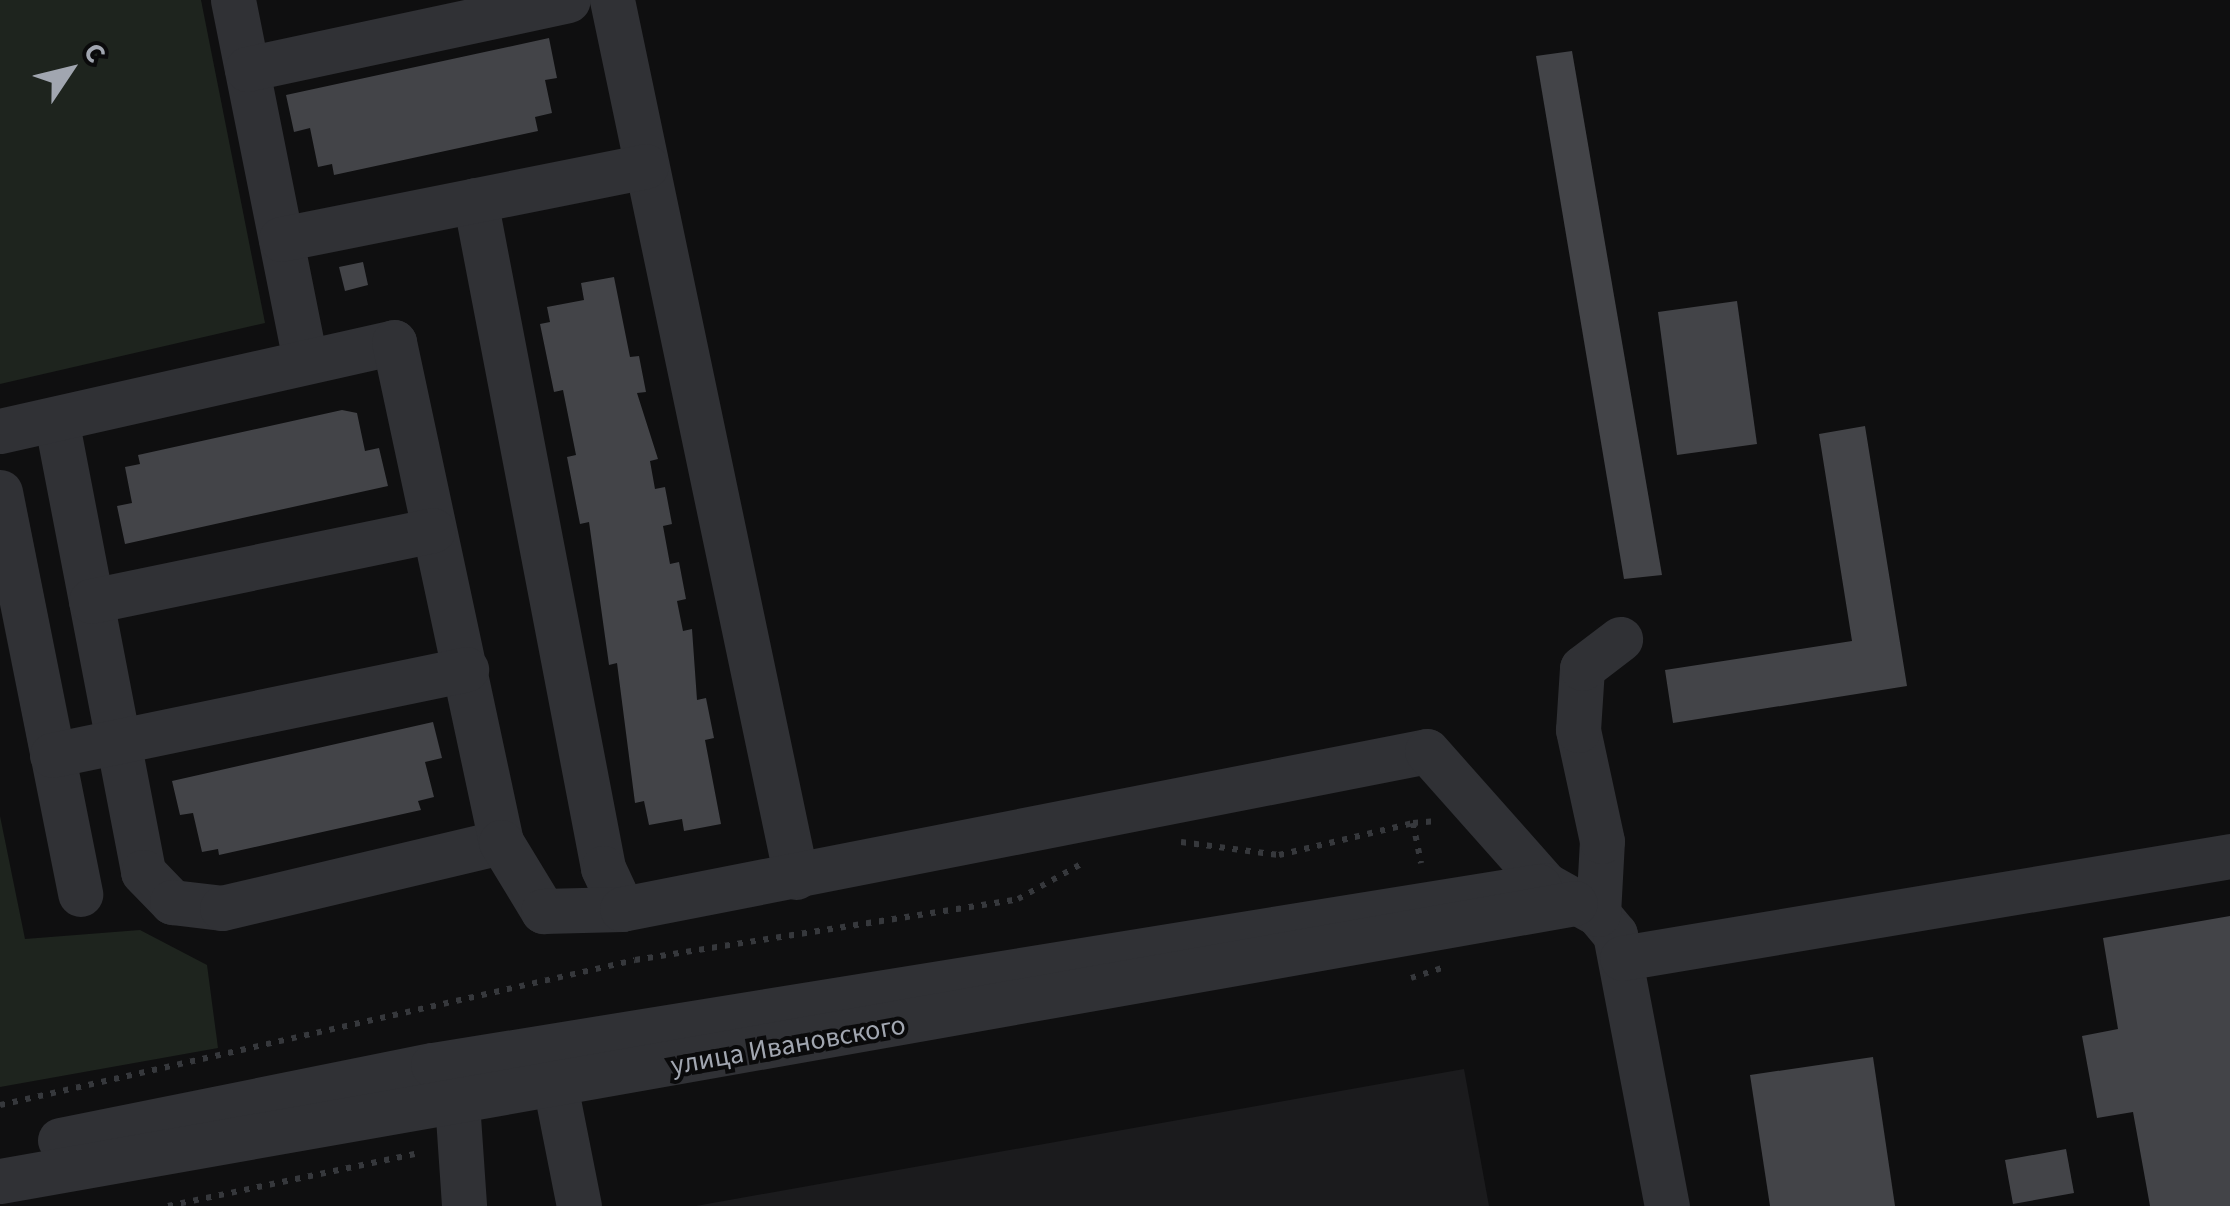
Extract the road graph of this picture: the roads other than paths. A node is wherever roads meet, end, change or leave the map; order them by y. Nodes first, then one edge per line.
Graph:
1 (232, 0) edge
2 (568, 0) edge
3 (612, 0) edge
4 (246, 69) junction
5 (646, 166) junction
6 (475, 200) junction
7 (280, 239) junction
8 (305, 359) junction
9 (56, 419) junction
10 (0, 431) edge
11 (0, 492) edge
12 (433, 530) junction
13 (91, 601) junction
14 (1620, 639) dead end
15 (466, 669) junction
16 (115, 742) junction
17 (52, 754) junction
18 (501, 842) junction
19 (2230, 856) edge
20 (796, 877) junction
21 (80, 894) dead end
22 (1573, 900) junction
23 (622, 909) junction
24 (1622, 958) junction
25 (555, 1085) junction
26 (457, 1102) junction
27 (0, 1151) edge
28 (0, 1181) edge
29 (464, 1206) edge
30 (579, 1206) edge
31 (1667, 1206) edge

1 - 4 street
2 - 4 street
3 - 5 street
4 - 7 street
5 - 6 street
5 - 20 street
6 - 7 street
6 - 23 street
7 - 8 street
8 - 9 street
8 - 12 street
9 - 10 street
9 - 13 street
11 - 17 street
12 - 13 street
12 - 15 street
13 - 16 street
14 - 22 street
15 - 16 street
15 - 18 street
16 - 17 street
16 - 18 street
17 - 21 street
18 - 23 street
19 - 24 street
20 - 22 street
20 - 23 street
22 - 24 street
22 - 25 street, улица Ивановского
22 - 27 street, улица Ивановского
24 - 31 street
25 - 26 street, улица Ивановского
25 - 30 street
26 - 28 street, улица Ивановского
26 - 29 street

